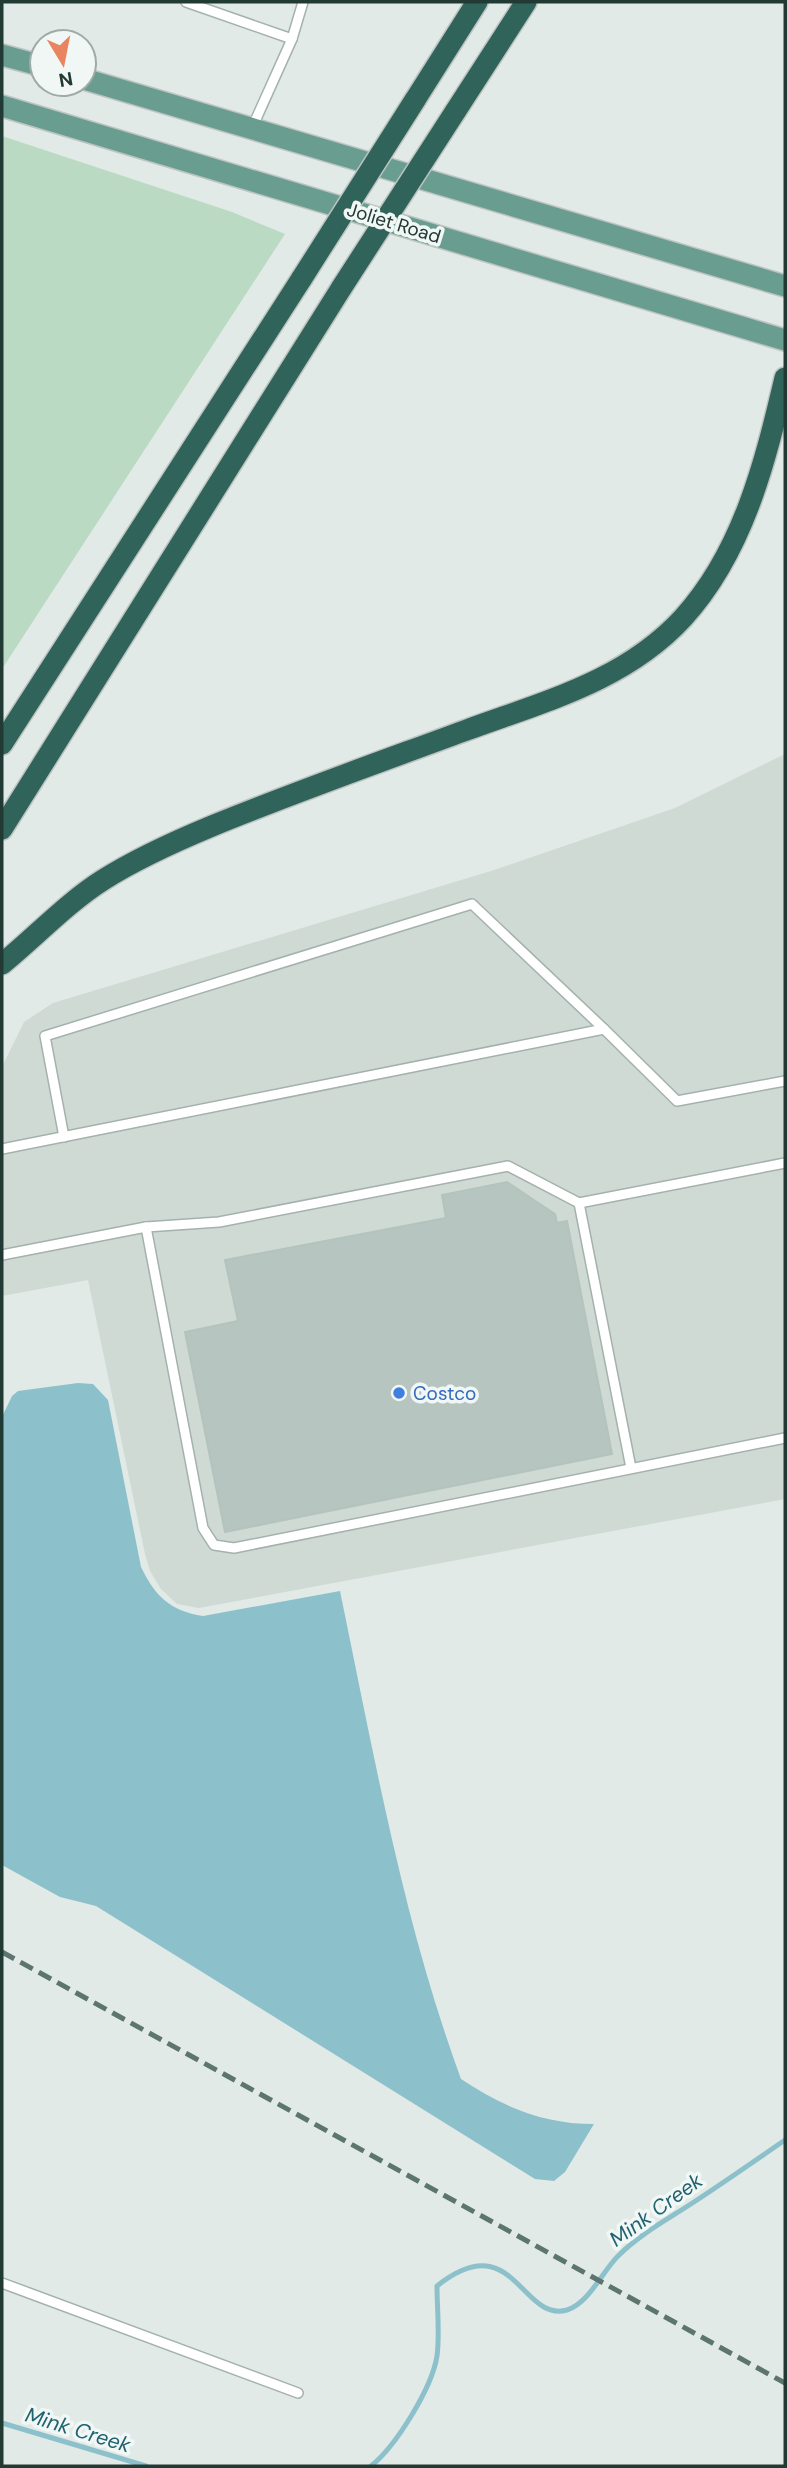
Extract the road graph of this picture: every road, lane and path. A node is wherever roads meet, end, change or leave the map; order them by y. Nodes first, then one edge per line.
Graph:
1 (186, 2) edge
2 (303, 2) edge
3 (477, 2) edge
4 (526, 2) edge
5 (292, 39) junction
6 (2, 55) edge
7 (28, 62) edge
8 (98, 83) edge
9 (2, 106) edge
10 (252, 128) junction
11 (785, 286) edge
12 (785, 340) edge
13 (785, 378) edge
14 (2, 744) edge
15 (2, 828) edge
16 (2, 964) edge
17 (604, 1029) junction
18 (785, 1081) edge
19 (64, 1136) junction
20 (2, 1149) edge
21 (785, 1163) edge
22 (579, 1203) junction
23 (146, 1227) junction
24 (2, 1255) edge
25 (785, 1438) edge
26 (631, 1468) junction
27 (2, 2283) edge
28 (298, 2393) dead end

1 - 5 lane
2 - 5 lane
3 - 14 highway, bridge
4 - 15 highway, bridge
5 - 10 lane
6 - 7 main road
8 - 10 main road
9 - 12 main road, Joliet Road
10 - 11 main road
13 - 16 highway
17 - 18 lane
17 - 19 lane
17 - 19 lane
19 - 20 lane
21 - 22 lane
22 - 23 lane
22 - 26 lane
23 - 24 lane
23 - 26 lane
25 - 26 lane
27 - 28 lane

